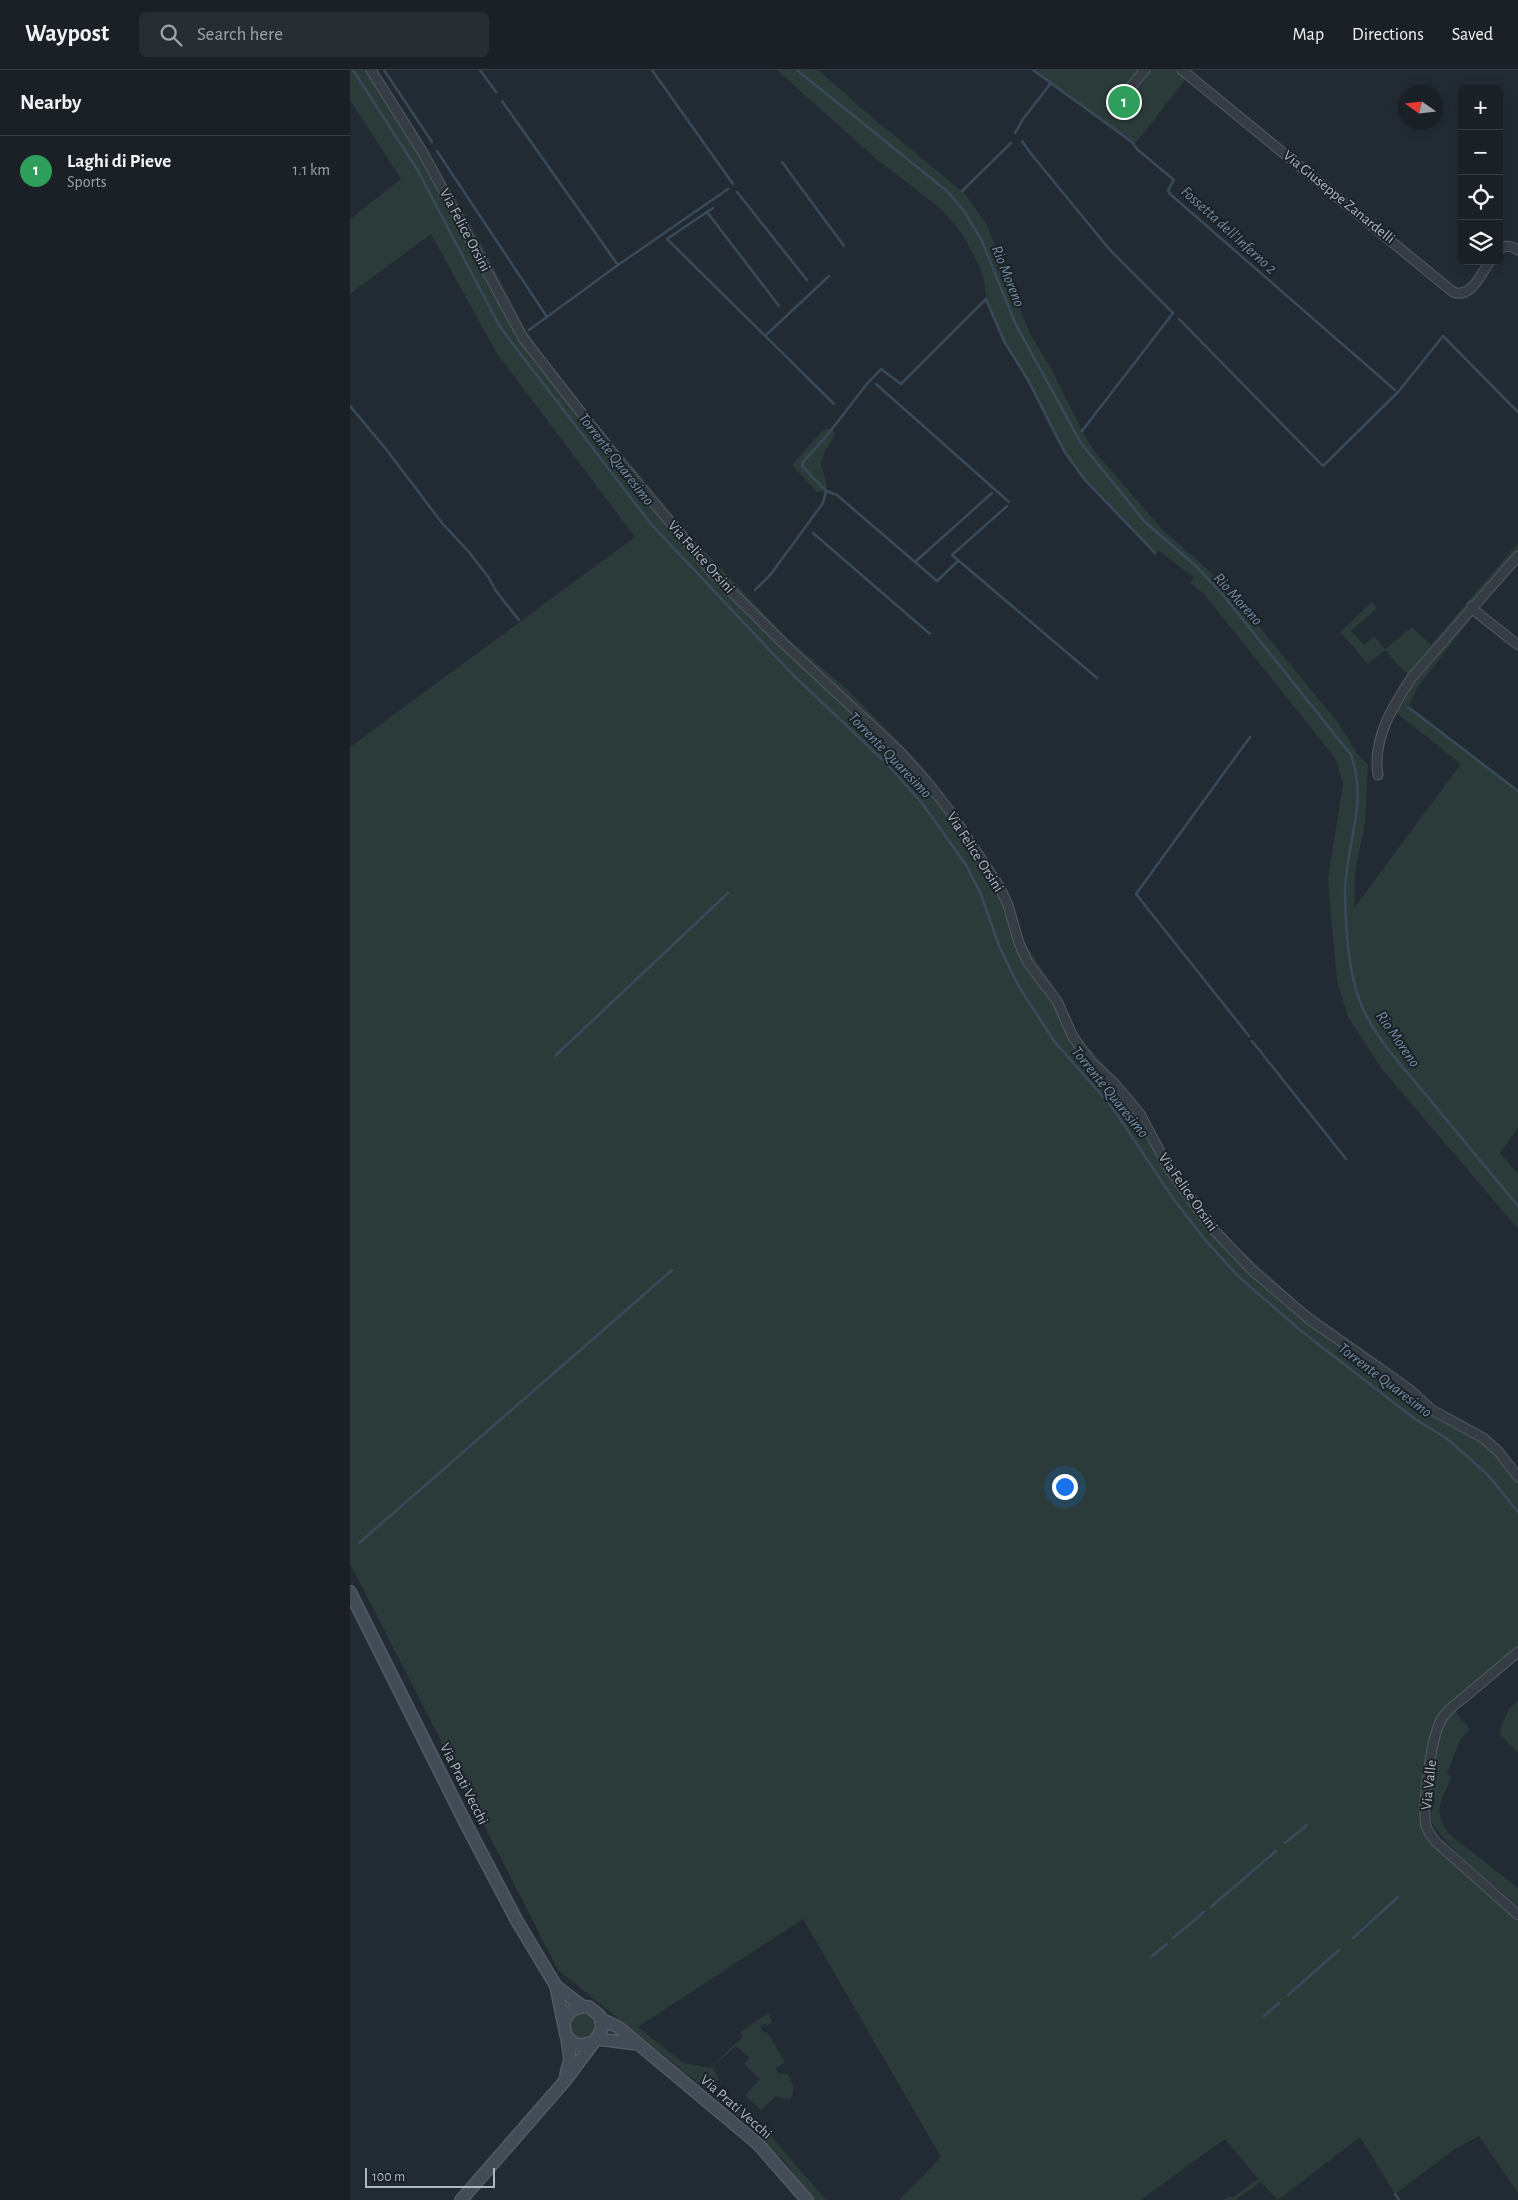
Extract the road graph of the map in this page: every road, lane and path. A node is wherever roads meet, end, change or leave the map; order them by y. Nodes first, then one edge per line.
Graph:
1 (370, 70) edge
2 (1145, 70) edge
3 (1182, 70) edge
4 (1127, 91) dead end
5 (1503, 248) edge
6 (1518, 250) edge
7 (1487, 265) edge
8 (1518, 556) edge
9 (1472, 606) junction
10 (1518, 644) edge
11 (1378, 775) dead end
12 (1518, 1477) edge
13 (350, 1592) edge
14 (1518, 1652) edge
15 (1518, 1915) edge
16 (556, 1986) junction
17 (582, 2006) junction
18 (601, 2018) junction
19 (564, 2021) junction
20 (567, 2037) junction
21 (596, 2040) junction
22 (637, 2044) junction
23 (564, 2082) junction
24 (461, 2200) edge
25 (808, 2200) edge

1 - 12 street, Via Felice Orsini
2 - 4 street
3 - 7 street, Via Giuseppe Zanardelli
5 - 6 street
8 - 9 street
9 - 10 street
9 - 11 street
13 - 16 main road, Via Prati Vecchi
14 - 15 street, Via Valle
16 - 17 main road, Via Prati Vecchi
16 - 19 main road, Via Prati Vecchi
17 - 18 main road, Via Prati Vecchi
17 - 19 main road
18 - 21 main road
18 - 22 main road, Via Prati Vecchi
19 - 20 main road, Via Prati Vecchi
20 - 21 main road
20 - 23 main road, Via Prati Vecchi
21 - 22 main road
21 - 23 main road
22 - 25 main road, Via Prati Vecchi
23 - 24 main road

